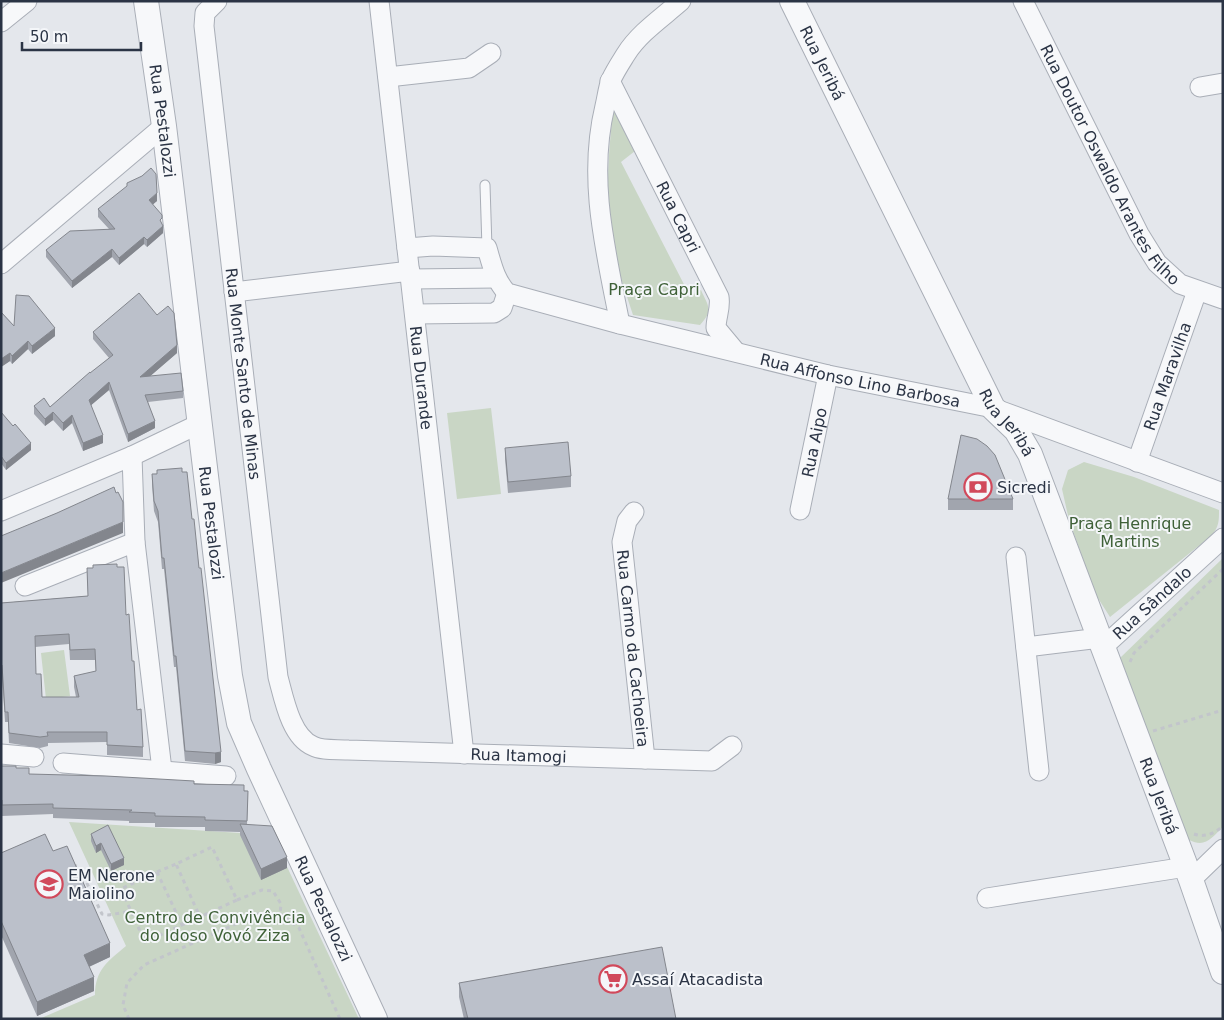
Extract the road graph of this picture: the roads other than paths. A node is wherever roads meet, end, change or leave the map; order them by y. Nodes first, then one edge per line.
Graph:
1 (27, 1) edge
2 (146, 1) edge
3 (379, 1) edge
4 (681, 1) edge
5 (792, 1) edge
6 (1023, 1) edge
7 (215, 4) edge
8 (1, 22) edge
9 (491, 53) dead end
10 (388, 77) junction
11 (610, 81) junction
12 (1223, 82) edge
13 (1200, 87) dead end
14 (164, 126) junction
15 (485, 184) dead end
16 (407, 248) junction
17 (487, 248) junction
18 (1, 264) edge
19 (410, 275) junction
20 (496, 278) junction
21 (1197, 291) junction
22 (234, 292) junction
23 (514, 295) junction
24 (1223, 300) edge
25 (415, 314) junction
26 (620, 324) junction
27 (736, 352) junction
28 (828, 375) junction
29 (993, 408) junction
30 (201, 424) junction
31 (132, 456) junction
32 (1137, 462) junction
33 (1223, 494) edge
34 (800, 510) dead end
35 (1, 511) edge
36 (634, 512) dead end
37 (1223, 538) edge
38 (135, 542) junction
39 (1016, 558) dead end
40 (25, 586) dead end
41 (1101, 643) junction
42 (1026, 647) junction
43 (303, 740) joint
44 (732, 746) dead end
45 (1, 754) edge
46 (464, 754) junction
47 (34, 757) dead end
48 (645, 759) junction
49 (63, 763) dead end
50 (162, 770) junction
51 (1040, 771) dead end
52 (226, 776) dead end
53 (1223, 850) edge
54 (1188, 874) junction
55 (987, 898) dead end
56 (1223, 972) edge
57 (374, 1019) edge

1 - 8 street
2 - 14 street, Rua Pestalozzi
3 - 10 street, Rua Durande
4 - 11 street
5 - 29 street, Rua Jeribá
6 - 21 street, Rua Doutor Oswaldo Arantes Filho
7 - 22 street, Rua Monte Santo de Minas
9 - 10 street
10 - 16 street, Rua Durande
11 - 26 street
11 - 27 street, Rua Capri
12 - 13 street
14 - 18 street
14 - 30 street, Rua Pestalozzi
15 - 17 lane
16 - 17 street
16 - 19 street, Rua Durande
17 - 20 street
19 - 20 street
19 - 22 street
19 - 25 street, Rua Durande
20 - 23 street
21 - 24 street, Rua Doutor Oswaldo Arantes Filho
21 - 32 street, Rua Maravilha
22 - 43 street, Rua Monte Santo de Minas
23 - 25 street
23 - 26 street, Rua Affonso Lino Barbosa
25 - 46 street, Rua Durande
26 - 27 street, Rua Affonso Lino Barbosa
27 - 28 street, Rua Affonso Lino Barbosa
28 - 29 street, Rua Affonso Lino Barbosa
28 - 34 street, Rua Aipo
29 - 32 street, Rua Affonso Lino Barbosa
29 - 41 street, Rua Jeribá
30 - 31 street
30 - 57 street, Rua Pestalozzi
31 - 35 street
31 - 38 street
32 - 33 street, Rua Affonso Lino Barbosa
36 - 48 street, Rua Carmo da Cachoeira
37 - 41 street, Rua Sândalo
38 - 40 street
38 - 50 street
39 - 42 street
41 - 42 street
41 - 54 street, Rua Jeribá
42 - 51 street
43 - 46 street, Rua Itamogi
44 - 48 street, Rua Itamogi
45 - 47 street
46 - 48 street, Rua Itamogi
49 - 50 street
50 - 52 street
53 - 54 street
54 - 55 street
54 - 56 street, Rua Jeribá

